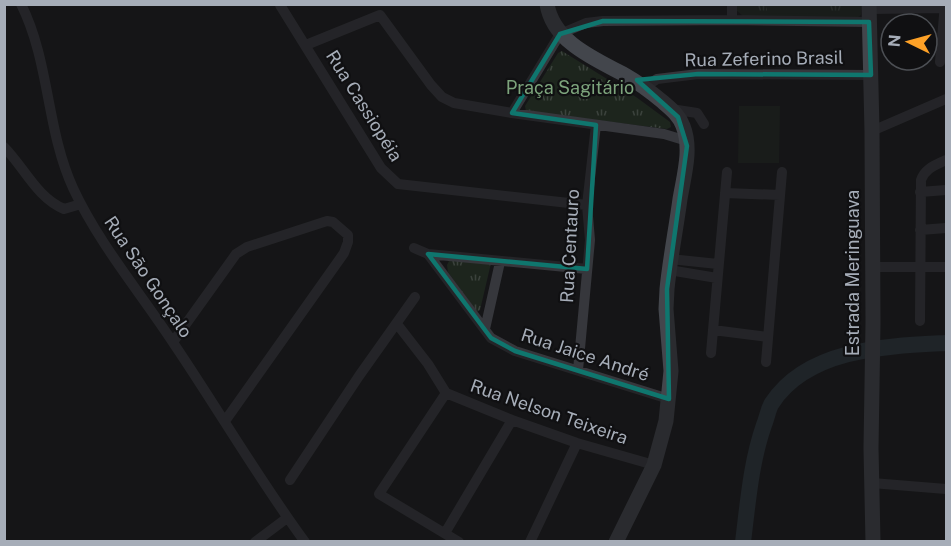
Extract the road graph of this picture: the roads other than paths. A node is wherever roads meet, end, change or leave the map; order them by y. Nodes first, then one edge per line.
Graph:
1 (21, 4) edge
2 (373, 4) edge
3 (547, 4) edge
4 (732, 4) edge
5 (280, 5) edge
6 (944, 6) edge
7 (869, 12) edge
8 (380, 15) junction
9 (732, 20) junction
10 (560, 34) junction
11 (306, 45) junction
12 (940, 62) dead end
13 (871, 75) junction
14 (651, 83) junction
15 (946, 99) edge
16 (671, 109) junction
17 (512, 113) junction
18 (704, 124) dead end
19 (596, 125) junction
20 (872, 131) junction
21 (685, 134) junction
22 (4, 147) edge
23 (946, 160) edge
24 (727, 172) dead end
25 (782, 172) dead end
26 (946, 190) edge
27 (920, 192) junction
28 (725, 193) junction
29 (780, 195) junction
30 (81, 204) junction
31 (587, 205) junction
32 (946, 228) edge
33 (920, 230) junction
34 (414, 248) dead end
35 (428, 254) junction
36 (500, 262) junction
37 (669, 264) junction
38 (718, 264) junction
39 (872, 267) junction
40 (920, 267) junction
41 (946, 267) edge
42 (587, 268) junction
43 (717, 278) junction
44 (415, 297) dead end
45 (920, 321) dead end
46 (397, 324) junction
47 (485, 329) junction
48 (713, 330) junction
49 (768, 337) junction
50 (173, 342) junction
51 (711, 353) dead end
52 (766, 362) dead end
53 (578, 370) junction
54 (446, 393) junction
55 (669, 399) junction
56 (512, 420) junction
57 (225, 421) junction
58 (577, 443) junction
59 (654, 465) junction
60 (290, 480) dead end
61 (872, 483) junction
62 (946, 489) edge
63 (287, 518) junction
64 (445, 533) junction
65 (255, 542) edge
66 (305, 542) edge
67 (459, 542) edge
68 (530, 542) edge
69 (616, 542) edge
70 (873, 542) edge

1 - 30 street, Rua São Gonçalo
2 - 8 street
3 - 10 street
4 - 9 street
5 - 11 street, Rua Cassiopéia
6 - 7 street
6 - 12 street
7 - 9 street
7 - 13 street, Estrada Meringuava
8 - 11 street
8 - 17 street
9 - 10 street
10 - 14 street
10 - 17 street
11 - 31 street, Rua Cassiopéia
13 - 14 street, Rua Zeferino Brasil
13 - 20 street, Estrada Meringuava
14 - 16 street
15 - 20 street
16 - 18 street
16 - 21 street
17 - 19 street
19 - 21 street
19 - 31 street, Rua Centauro
20 - 39 street, Estrada Meringuava
21 - 37 street
22 - 30 street
23 - 27 street
24 - 28 street
25 - 29 street
26 - 27 street
27 - 33 street
28 - 29 street
28 - 38 street
29 - 49 street
30 - 50 street, Rua São Gonçalo
31 - 42 street, Rua Centauro
32 - 33 street
33 - 40 street
34 - 35 street
35 - 36 street
35 - 47 street, Rua Jaice André
36 - 42 street
36 - 47 street
37 - 38 street
37 - 43 street
37 - 55 street
38 - 43 street
39 - 40 street
39 - 61 street, Estrada Meringuava
40 - 41 street
40 - 45 street
42 - 53 street, Rua Centauro
43 - 48 street
44 - 46 street
46 - 54 street, Rua Nelson Teixeira
46 - 60 street
47 - 53 street, Rua Jaice André
48 - 49 street
48 - 51 street
49 - 52 street
50 - 57 street, Rua São Gonçalo
50 - 57 street
53 - 55 street, Rua Jaice André
54 - 56 street, Rua Nelson Teixeira
54 - 64 street
55 - 59 street
56 - 58 street, Rua Nelson Teixeira
56 - 64 street
57 - 63 street, Rua São Gonçalo
58 - 59 street, Rua Nelson Teixeira
58 - 68 street
59 - 69 street
61 - 62 street
61 - 70 street, Estrada Meringuava
63 - 65 street
63 - 66 street, Rua São Gonçalo
64 - 67 street

